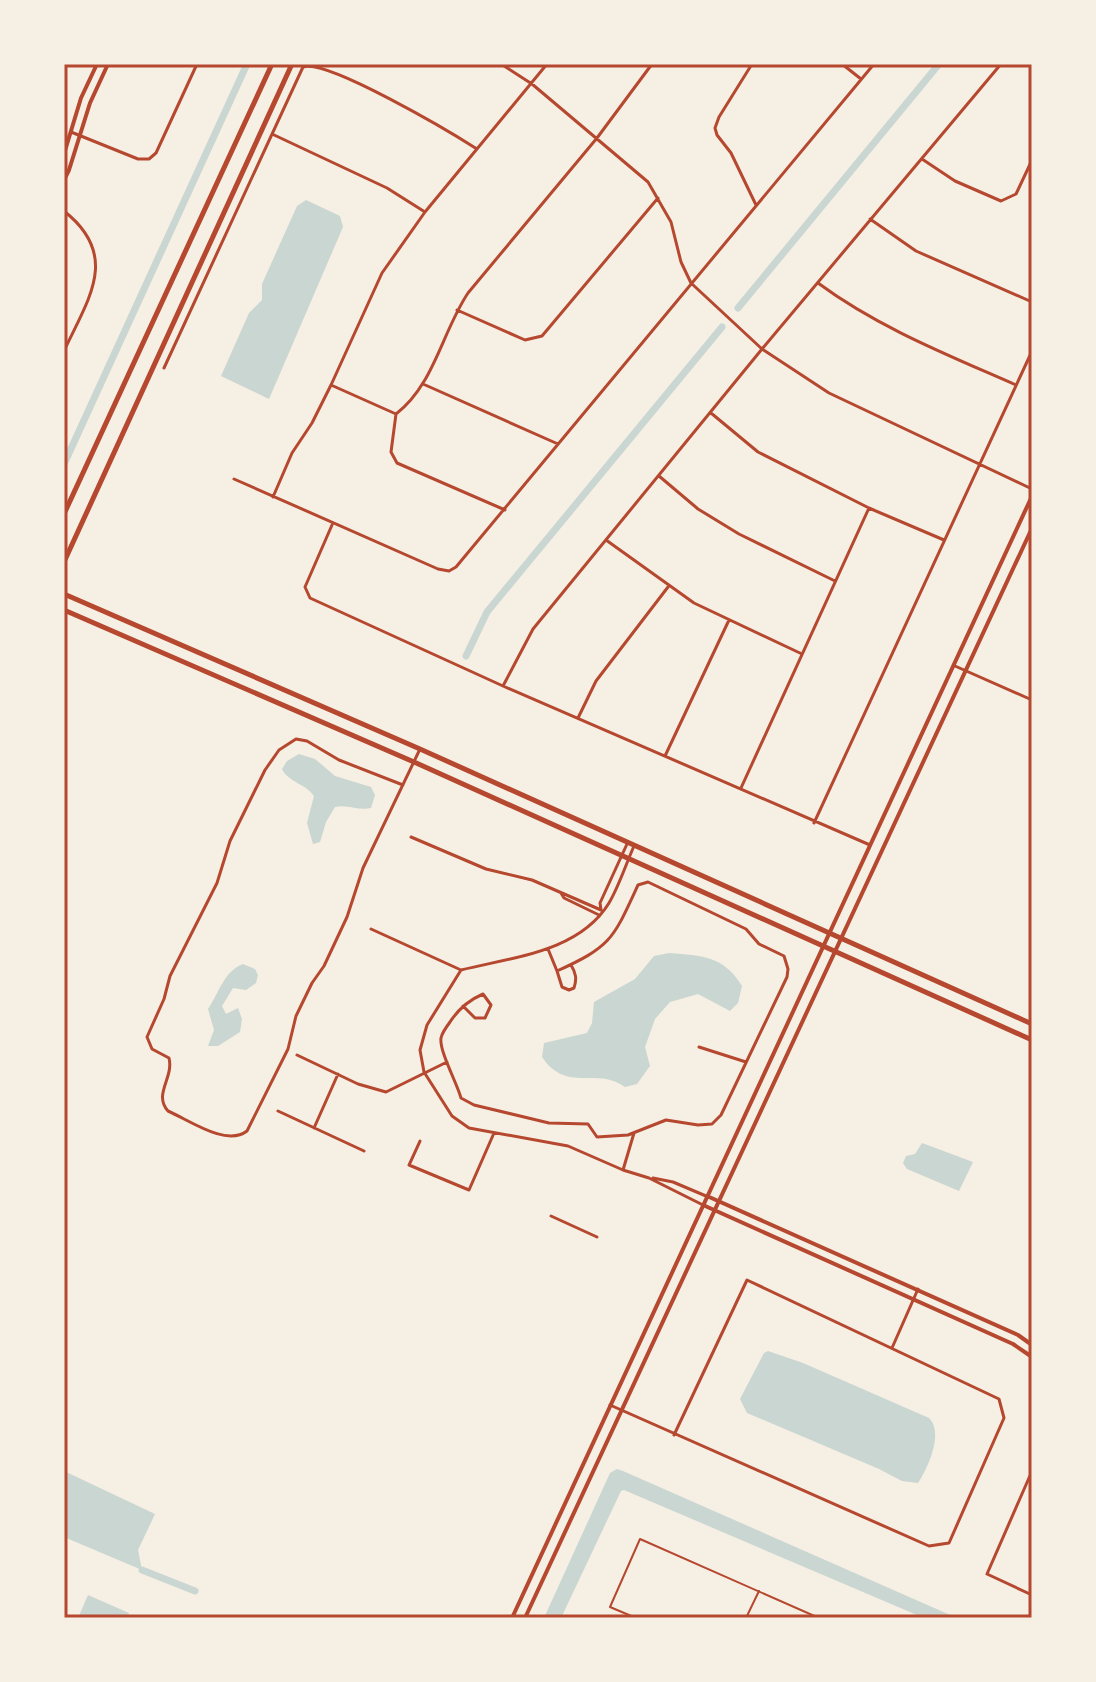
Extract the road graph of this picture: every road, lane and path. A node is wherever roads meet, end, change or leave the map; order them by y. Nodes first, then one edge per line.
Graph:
1 (97, 64) edge
2 (108, 64) edge
3 (197, 64) edge
4 (272, 64) edge
5 (292, 64) edge
6 (501, 64) edge
7 (547, 64) edge
8 (652, 64) edge
9 (752, 64) edge
10 (842, 64) edge
11 (874, 64) edge
12 (1001, 64) edge
13 (307, 65) edge
14 (861, 80) junction
15 (532, 84) junction
16 (71, 132) junction
17 (81, 134) junction
18 (271, 134) junction
19 (597, 138) junction
20 (477, 149) junction
21 (64, 154) edge
22 (922, 159) junction
23 (1032, 160) edge
24 (64, 180) edge
25 (658, 198) junction
26 (756, 205) junction
27 (64, 211) edge
28 (425, 212) junction
29 (870, 219) junction
30 (691, 283) junction
31 (818, 283) junction
32 (1032, 302) edge
33 (457, 310) junction
34 (762, 349) junction
35 (64, 351) edge
36 (1032, 351) edge
37 (164, 368) dead end
38 (423, 384) junction
39 (331, 385) junction
40 (1016, 385) junction
41 (711, 413) junction
42 (396, 414) junction
43 (559, 445) junction
44 (979, 465) junction
45 (659, 476) junction
46 (234, 479) dead end
47 (1032, 489) edge
48 (1032, 496) edge
49 (273, 497) junction
50 (869, 508) junction
51 (505, 510) junction
52 (64, 514) edge
53 (333, 523) junction
54 (1032, 528) edge
55 (606, 540) junction
56 (944, 540) junction
57 (64, 562) edge
58 (835, 581) junction
59 (668, 587) junction
60 (64, 594) edge
61 (64, 610) edge
62 (729, 620) junction
63 (802, 654) junction
64 (953, 665) junction
65 (966, 671) junction
66 (503, 686) junction
67 (1032, 700) edge
68 (578, 719) junction
69 (420, 749) junction
70 (665, 756) junction
71 (414, 762) junction
72 (403, 785) junction
73 (740, 789) junction
74 (814, 823) junction
75 (411, 837) dead end
76 (628, 842) junction
77 (635, 845) junction
78 (870, 845) junction
79 (621, 855) junction
80 (628, 858) junction
81 (600, 912) junction
82 (371, 929) dead end
83 (829, 934) junction
84 (841, 939) junction
85 (823, 945) junction
86 (548, 949) junction
87 (835, 951) junction
88 (571, 965) junction
89 (461, 970) junction
90 (557, 971) junction
91 (463, 1006) junction
92 (1032, 1024) edge
93 (1032, 1040) edge
94 (699, 1047) dead end
95 (297, 1055) dead end
96 (447, 1062) junction
97 (746, 1062) junction
98 (424, 1072) junction
99 (338, 1074) junction
100 (278, 1111) dead end
101 (314, 1128) junction
102 (494, 1133) junction
103 (634, 1133) junction
104 (420, 1141) dead end
105 (364, 1151) dead end
106 (623, 1170) junction
107 (649, 1178) junction
108 (707, 1196) junction
109 (718, 1201) junction
110 (703, 1205) junction
111 (713, 1211) junction
112 (551, 1216) dead end
113 (597, 1237) dead end
114 (918, 1289) junction
115 (914, 1299) junction
116 (1032, 1345) edge
117 (892, 1348) junction
118 (1032, 1357) edge
119 (610, 1405) junction
120 (621, 1411) junction
121 (674, 1435) junction
122 (1032, 1471) edge
123 (759, 1591) junction
124 (1032, 1595) edge
125 (512, 1618) edge
126 (525, 1618) edge
127 (636, 1618) edge
128 (746, 1618) edge
129 (819, 1618) edge

1 - 16 street
2 - 17 street
3 - 17 street
4 - 52 main road
5 - 57 main road
6 - 15 street
7 - 15 street
8 - 19 street
9 - 26 street
10 - 14 street
11 - 14 street
12 - 22 street
13 - 18 street
13 - 20 street
14 - 26 street
15 - 19 street
15 - 20 street
16 - 17 street
16 - 21 street
17 - 24 street
18 - 28 street
18 - 37 street
19 - 25 street
19 - 33 street
20 - 28 street
22 - 23 street
22 - 29 street
25 - 30 street
25 - 33 street
26 - 30 street
27 - 35 street
28 - 39 street
29 - 31 street
29 - 32 street
30 - 34 street
30 - 43 street
31 - 34 street
31 - 40 street
33 - 38 street
34 - 41 street
34 - 44 street
36 - 40 street
38 - 42 street
38 - 43 street
39 - 42 street
39 - 49 street
40 - 44 street
41 - 45 street
41 - 50 street
42 - 51 street
43 - 51 street
44 - 47 street
44 - 56 street
45 - 55 street
45 - 58 street
46 - 49 street
48 - 64 street
49 - 53 street
50 - 56 street
50 - 58 street
51 - 53 street
53 - 66 street
54 - 65 street
55 - 59 street
55 - 66 street
56 - 74 street
58 - 63 street
59 - 62 street
59 - 68 street
60 - 69 main road
61 - 71 main road
62 - 63 street
62 - 70 street
63 - 73 street
64 - 65 street
64 - 78 street
65 - 67 street
65 - 84 street
66 - 68 street
68 - 70 street
69 - 71 street
69 - 76 main road
70 - 73 street
71 - 72 street
71 - 79 main road
72 - 72 street
73 - 74 street
74 - 78 street
75 - 81 street
76 - 77 main road
76 - 79 street
77 - 80 street
77 - 83 main road
78 - 83 street
79 - 80 main road
79 - 81 street
80 - 81 street
80 - 85 main road
81 - 86 street
82 - 89 street
83 - 84 main road
83 - 85 street
84 - 87 street
84 - 92 main road
85 - 87 main road
85 - 108 street
86 - 89 street
86 - 90 street
87 - 93 main road
87 - 109 street
88 - 90 street
88 - 90 street
88 - 97 street
89 - 98 street
91 - 91 street
91 - 96 street
94 - 97 street
95 - 99 street
96 - 98 street
96 - 103 street
97 - 103 street
98 - 99 street
98 - 102 street
99 - 101 street
100 - 101 street
101 - 105 street
102 - 104 street
102 - 106 street
103 - 106 street
106 - 107 street
107 - 108 street
107 - 110 street
108 - 109 street
108 - 110 street
109 - 111 street
109 - 114 street
110 - 111 street
110 - 119 street
111 - 115 street
111 - 120 street
112 - 113 street
114 - 115 street
114 - 116 street
115 - 117 street
115 - 118 street
117 - 121 street
117 - 121 street
119 - 120 street
119 - 125 street
120 - 121 street
120 - 126 street
122 - 124 street
123 - 127 lane
123 - 128 lane
123 - 129 lane

